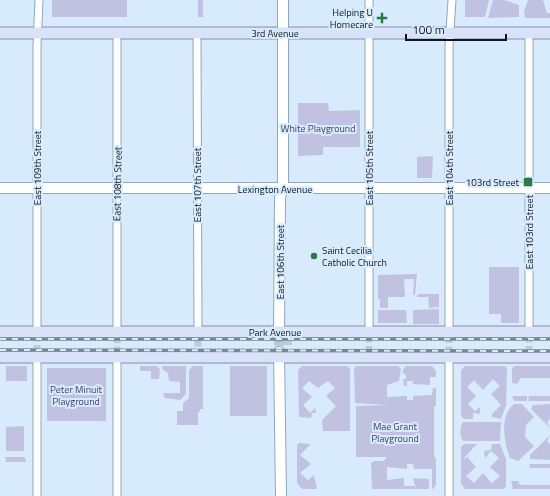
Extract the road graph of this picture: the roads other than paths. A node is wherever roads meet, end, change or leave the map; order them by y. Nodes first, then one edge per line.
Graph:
1 (39, 0) edge
2 (283, 0) edge
3 (370, 0) edge
4 (452, 0) edge
5 (0, 33) edge
6 (38, 33) junction
7 (117, 33) junction
8 (197, 33) junction
9 (283, 33) junction
10 (370, 33) junction
11 (451, 33) junction
12 (529, 33) junction
13 (550, 33) edge
14 (0, 188) edge
15 (37, 188) junction
16 (116, 188) junction
17 (196, 188) junction
18 (449, 188) junction
19 (528, 188) junction
20 (550, 188) edge
21 (283, 189) junction
22 (368, 189) junction
23 (0, 332) edge
24 (550, 332) edge
25 (283, 333) junction
26 (37, 334) junction
27 (117, 334) junction
28 (198, 334) junction
29 (369, 334) junction
30 (449, 334) junction
31 (529, 334) junction
32 (37, 355) junction
33 (117, 355) junction
34 (283, 355) junction
35 (449, 355) junction
36 (0, 357) edge
37 (550, 357) edge
38 (37, 496) edge
39 (117, 496) edge
40 (283, 496) edge
41 (449, 496) edge

1 - 6 street, East 109th Street
2 - 9 main road, East 106th Street
3 - 10 street, East 105th Street
4 - 11 street, East 104th Street
5 - 6 main road, 3rd Avenue
6 - 7 main road, 3rd Avenue
6 - 15 street, East 109th Street
7 - 8 main road, 3rd Avenue
7 - 16 street, East 108th Street
8 - 9 main road, 3rd Avenue
8 - 17 street, East 107th Street
9 - 10 main road, 3rd Avenue
9 - 21 main road, East 106th Street
10 - 11 main road, 3rd Avenue
10 - 22 street, East 105th Street
11 - 12 main road, 3rd Avenue
11 - 18 street, East 104th Street
12 - 13 main road, 3rd Avenue
12 - 19 street, East 103rd Street
14 - 15 main road, Lexington Avenue
15 - 16 main road, Lexington Avenue
15 - 26 street, East 109th Street
16 - 17 main road, Lexington Avenue
16 - 27 street, East 108th Street
17 - 21 main road, Lexington Avenue
17 - 28 street, East 107th Street
18 - 19 main road, Lexington Avenue
18 - 22 main road, Lexington Avenue
18 - 30 street, East 104th Street
19 - 20 main road, Lexington Avenue
19 - 31 street, East 103rd Street
21 - 22 main road, Lexington Avenue
21 - 25 main road, East 106th Street
22 - 29 street, East 105th Street
23 - 26 main road, Park Avenue
24 - 31 main road, Park Avenue
25 - 28 main road, Park Avenue
25 - 29 main road, Park Avenue
26 - 27 main road, Park Avenue
27 - 28 main road, Park Avenue
29 - 30 main road, Park Avenue
30 - 31 main road, Park Avenue
32 - 33 main road
32 - 36 main road
32 - 38 street
33 - 34 main road
33 - 39 street
34 - 35 main road
34 - 40 main road
35 - 37 main road
35 - 41 street

